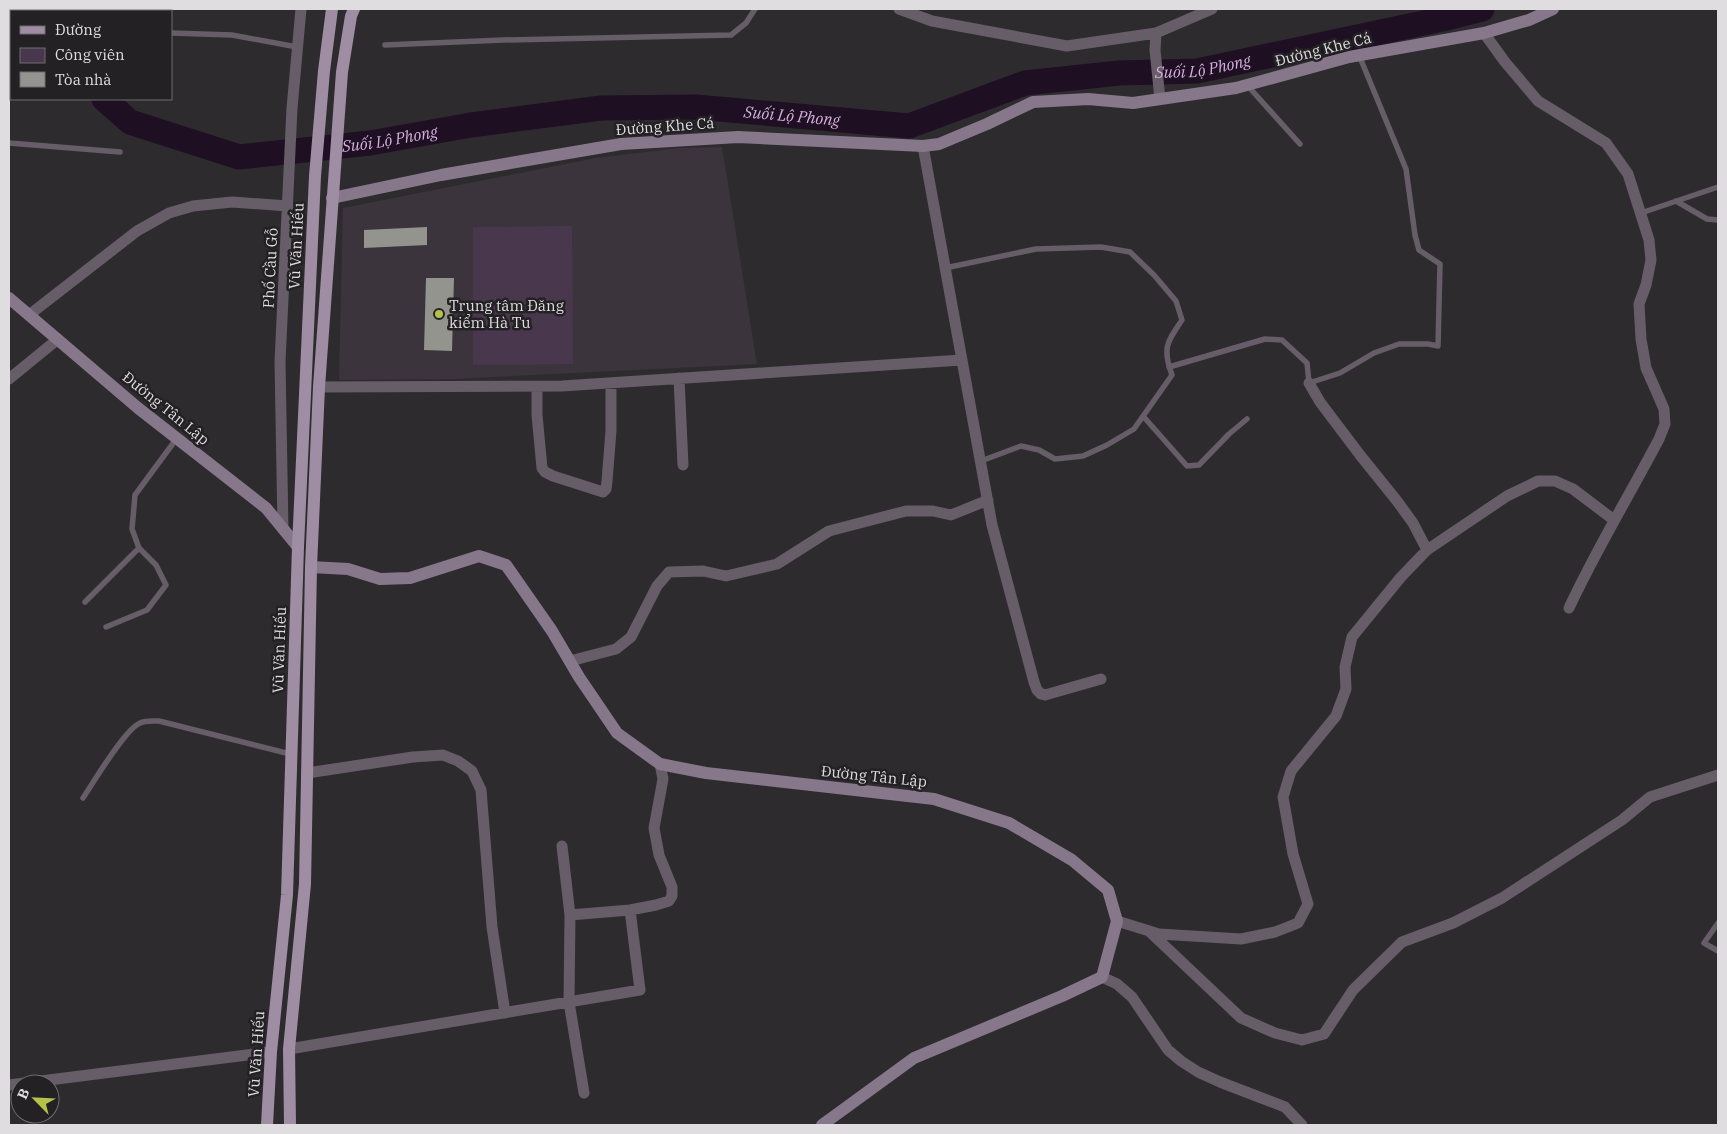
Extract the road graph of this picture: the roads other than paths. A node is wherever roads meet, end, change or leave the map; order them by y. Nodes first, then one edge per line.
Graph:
1 (301, 9) edge
2 (332, 9) edge
3 (354, 9) edge
4 (755, 9) edge
5 (899, 9) edge
6 (1212, 9) edge
7 (1553, 9) edge
8 (172, 33) edge
9 (1156, 33) junction
10 (1484, 33) junction
11 (385, 45) dead end
12 (297, 47) junction
13 (1359, 55) junction
14 (1247, 85) junction
15 (1160, 99) junction
16 (9, 144) edge
17 (1300, 144) dead end
18 (923, 146) junction
19 (120, 152) dead end
20 (1718, 187) edge
21 (332, 198) junction
22 (1676, 201) junction
23 (288, 206) junction
24 (1641, 213) junction
25 (1718, 220) edge
26 (945, 268) junction
27 (9, 298) edge
28 (30, 315) junction
29 (58, 339) junction
30 (962, 360) junction
31 (1169, 367) junction
32 (679, 378) junction
33 (9, 380) edge
34 (611, 383) junction
35 (1309, 383) junction
36 (319, 387) junction
37 (536, 387) junction
38 (1143, 416) junction
39 (1247, 419) dead end
40 (177, 438) junction
41 (980, 461) junction
42 (683, 465) dead end
43 (988, 500) junction
44 (1614, 520) junction
45 (283, 529) junction
46 (298, 547) junction
47 (140, 548) junction
48 (1427, 550) junction
49 (310, 567) junction
50 (85, 602) dead end
51 (1569, 608) dead end
52 (106, 627) dead end
53 (570, 661) junction
54 (1100, 680) dead end
55 (292, 754) junction
56 (660, 764) junction
57 (307, 773) junction
58 (1718, 775) edge
59 (83, 798) dead end
60 (562, 846) dead end
61 (630, 910) junction
62 (570, 916) junction
63 (1117, 921) junction
64 (1718, 923) edge
65 (1148, 931) junction
66 (1718, 951) edge
67 (1102, 977) junction
68 (569, 1002) junction
69 (505, 1012) junction
70 (289, 1049) junction
71 (271, 1052) junction
72 (9, 1085) edge
73 (584, 1093) dead end
74 (267, 1125) edge
75 (290, 1125) edge
76 (822, 1125) edge
77 (1302, 1125) edge

1 - 12 street, Phố Cầu Gỗ
2 - 46 main road, Vũ Văn Hiếu
3 - 21 main road, Vũ Văn Hiếu
4 - 11 lane
5 - 9 street
6 - 9 street
7 - 10 street, Đường Khe Cá
8 - 12 lane
9 - 15 street
10 - 13 street, Đường Khe Cá
10 - 24 street
12 - 23 street, Phố Cầu Gỗ
13 - 14 street, Đường Khe Cá
13 - 35 lane
14 - 15 street, Đường Khe Cá
14 - 17 lane
15 - 18 street, Đường Khe Cá
16 - 19 lane
18 - 21 street, Đường Khe Cá
18 - 26 street
20 - 22 lane
21 - 36 main road, Vũ Văn Hiếu
22 - 24 lane
22 - 25 lane
23 - 28 street
23 - 45 street, Phố Cầu Gỗ
24 - 44 street
26 - 30 street
26 - 31 lane
27 - 28 street, Đường Tân Lập
28 - 29 street, Đường Tân Lập
29 - 33 street
29 - 40 street, Đường Tân Lập
30 - 32 street
30 - 41 street
31 - 35 lane
31 - 38 lane
32 - 34 street
32 - 42 street
34 - 37 street
34 - 37 street
35 - 48 street
36 - 37 street
36 - 49 main road, Vũ Văn Hiếu
38 - 39 lane
38 - 41 lane
40 - 45 street, Đường Tân Lập
40 - 47 lane
41 - 43 street
43 - 53 street
43 - 54 street
44 - 48 street
44 - 51 street
45 - 46 street, Đường Tân Lập
46 - 55 main road, Vũ Văn Hiếu
47 - 50 lane
47 - 52 lane
48 - 65 street
49 - 53 street, Đường Tân Lập
49 - 57 main road, Vũ Văn Hiếu
53 - 56 street, Đường Tân Lập
55 - 59 lane
55 - 71 main road, Vũ Văn Hiếu
56 - 61 street
56 - 63 street, Đường Tân Lập
57 - 69 street
57 - 70 main road, Vũ Văn Hiếu
58 - 65 street
60 - 62 street
61 - 62 street
61 - 68 street
62 - 68 street
63 - 65 street
63 - 67 street
64 - 66 lane
67 - 76 street
67 - 77 street
68 - 69 street
68 - 73 street
69 - 70 street
70 - 75 main road, Vũ Văn Hiếu
71 - 72 street
71 - 74 main road, Vũ Văn Hiếu

